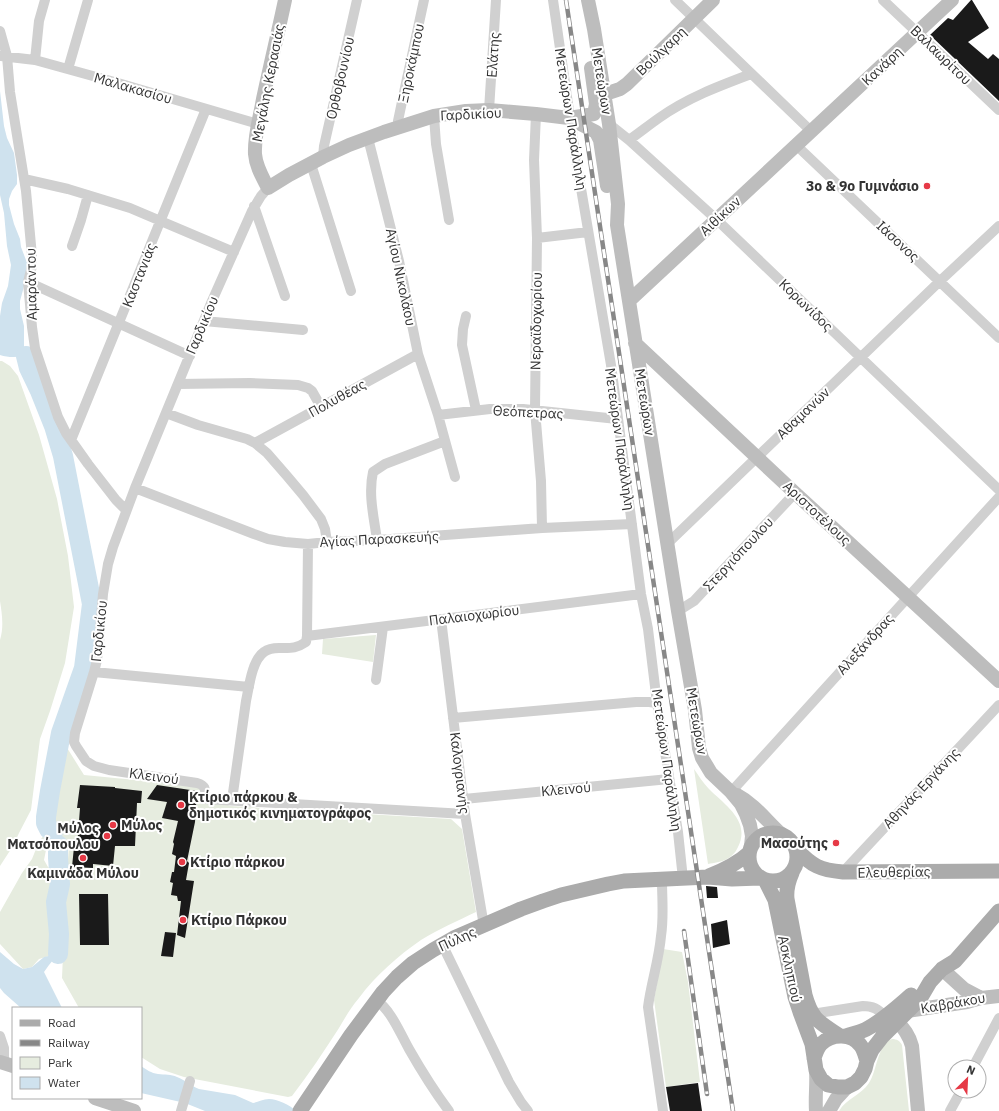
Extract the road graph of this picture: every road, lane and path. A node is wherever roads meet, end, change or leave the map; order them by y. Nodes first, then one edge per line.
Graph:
1 (45, 0) edge
2 (88, 0) edge
3 (285, 0) edge
4 (357, 0) edge
5 (424, 0) edge
6 (496, 0) edge
7 (553, 0) edge
8 (675, 0) edge
9 (713, 0) edge
10 (883, 0) edge
11 (952, 0) edge
12 (589, 6) edge
13 (694, 19) junction
14 (0, 31) edge
15 (917, 33) junction
16 (4, 56) edge
17 (35, 60) junction
18 (68, 69) junction
19 (751, 74) junction
20 (605, 94) junction
21 (206, 109) junction
22 (489, 110) junction
23 (999, 110) edge
24 (536, 114) junction
25 (434, 116) junction
26 (569, 118) junction
27 (258, 124) junction
28 (609, 124) junction
29 (398, 127) junction
30 (811, 131) junction
31 (368, 138) junction
32 (629, 140) junction
33 (796, 145) junction
34 (323, 157) junction
35 (311, 164) junction
36 (24, 179) junction
37 (268, 188) junction
38 (88, 195) junction
39 (254, 206) junction
40 (716, 219) junction
41 (449, 220) dead end
42 (161, 221) junction
43 (617, 225) junction
44 (999, 226) edge
45 (588, 232) junction
46 (538, 238) junction
47 (72, 246) dead end
48 (234, 252) junction
49 (940, 281) junction
50 (28, 282) junction
51 (351, 291) dead end
52 (285, 296) dead end
53 (629, 301) junction
54 (466, 316) dead end
55 (204, 321) junction
56 (120, 324) junction
57 (303, 330) dead end
58 (999, 338) edge
59 (635, 343) junction
60 (418, 354) junction
61 (190, 356) junction
62 (861, 357) junction
63 (178, 384) junction
64 (321, 407) junction
65 (476, 410) junction
66 (535, 410) junction
67 (166, 413) junction
68 (438, 416) junction
69 (617, 419) junction
70 (71, 440) junction
71 (446, 441) junction
72 (255, 443) junction
73 (757, 457) junction
74 (455, 477) dead end
75 (135, 488) junction
76 (999, 490) edge
77 (795, 493) junction
78 (999, 497) edge
79 (126, 510) junction
80 (632, 524) junction
81 (542, 528) junction
82 (377, 540) junction
83 (326, 542) junction
84 (308, 544) junction
85 (667, 544) junction
86 (641, 594) junction
87 (908, 597) junction
88 (678, 611) junction
89 (441, 619) junction
90 (383, 627) junction
91 (307, 636) junction
92 (94, 672) junction
93 (376, 680) dead end
94 (999, 681) edge
95 (249, 687) junction
96 (657, 703) junction
97 (999, 705) edge
98 (453, 718) junction
99 (94, 766) joint
100 (669, 779) junction
101 (732, 792) junction
102 (464, 799) junction
103 (232, 800) junction
104 (466, 814) junction
105 (780, 833) junction
106 (750, 849) junction
107 (796, 849) junction
108 (999, 871) edge
109 (843, 872) junction
110 (792, 873) junction
111 (708, 877) junction
112 (683, 878) junction
113 (763, 879) junction
114 (662, 880) junction
115 (999, 899) edge
116 (999, 911) edge
117 (484, 926) junction
118 (442, 944) junction
119 (942, 969) junction
120 (930, 982) junction
121 (999, 996) edge
122 (981, 998) junction
123 (376, 1000) junction
124 (812, 1014) junction
125 (896, 1016) junction
126 (999, 1018) edge
127 (0, 1036) edge
128 (843, 1036) junction
129 (977, 1059) edge
130 (867, 1061) junction
131 (6, 1063) edge
132 (815, 1064) junction
133 (190, 1081) dead end
134 (847, 1087) junction
135 (98, 1099) edge
136 (957, 1099) edge
137 (134, 1111) edge
138 (181, 1111) edge
139 (300, 1111) edge
140 (450, 1111) edge
141 (528, 1111) edge
142 (663, 1111) edge
143 (816, 1111) edge
144 (829, 1111) edge
145 (918, 1111) edge
146 (950, 1111) edge

1 - 17 street
2 - 18 street
3 - 27 street, Μεγάλης Κερασιάς
4 - 34 street, Ορθοβουνίου
5 - 29 street, Ξηροκάμπου
6 - 22 street, Ελάτης
7 - 26 street, Μετεώρων Παράλληλη
8 - 13 street
9 - 13 street, Βούλγαρη
10 - 15 street, Βαλαωρίτου
11 - 15 street, Κανάρη
12 - 20 street, Μετεώρων
12 - 26 street
13 - 19 street
13 - 20 street, Βούλγαρη
14 - 16 street, Αμαράντου
15 - 23 street, Βαλαωρίτου
15 - 30 street, Κανάρη
16 - 17 street, Μαλακασίου
16 - 36 street, Αμαράντου
17 - 18 street, Μαλακασίου
18 - 21 street, Μαλακασίου
19 - 30 street
19 - 32 street
20 - 28 street, Μετεώρων
21 - 27 street, Μαλακασίου
21 - 42 street, Καστανιάς
22 - 24 street, Γαρδικίου
22 - 25 street, Γαρδικίου
24 - 26 street, Γαρδικίου
24 - 46 street, Νεραϊδοχωρίου
25 - 29 street, Γαρδικίου
25 - 41 street
26 - 43 street
26 - 45 street, Μετεώρων Παράλληλη
27 - 37 street, Μεγάλης Κερασιάς
28 - 32 street, Κορωνίδος
28 - 43 street, Μετεώρων
29 - 31 street, Γαρδικίου
30 - 33 street, Αιθίκων
31 - 34 street, Γαρδικίου
31 - 60 street, Αγίου Νικολάου
32 - 40 street, Κορωνίδος
33 - 40 street, Αιθίκων
33 - 49 street, Ιάσονος
34 - 35 street, Γαρδικίου
35 - 37 street, Γαρδικίου
35 - 51 street
36 - 38 street
36 - 50 street, Αμαράντου
37 - 39 street, Γαρδικίου
38 - 42 street
38 - 47 street
39 - 48 street, Γαρδικίου
39 - 52 street
40 - 53 street, Αιθίκων
40 - 62 street, Κορωνίδος
42 - 48 street
42 - 56 street, Καστανιάς
43 - 53 street, Μετεώρων
44 - 49 street, Αθαμανών
45 - 46 street
45 - 69 street, Μετεώρων Παράλληλη
46 - 66 street, Νεραϊδοχωρίου
48 - 55 street, Γαρδικίου
49 - 58 street, Ιάσονος
49 - 62 street, Αθαμανών
50 - 56 street
50 - 70 street, Αμαράντου
53 - 59 street, Μετεώρων
54 - 65 street
55 - 57 street
55 - 61 street, Γαρδικίου
56 - 61 street
56 - 70 street, Καστανιάς
59 - 73 street, Αριστοτέλους
59 - 85 street, Μετεώρων
60 - 64 street, Πολυθέας
60 - 68 street, Αγίου Νικολάου
61 - 63 street, Γαρδικίου
62 - 73 street, Αθαμανών
62 - 76 street, Κορωνίδος
63 - 64 street
63 - 67 street, Γαρδικίου
64 - 72 street, Πολυθέας
65 - 66 street, Θεόπετρας
65 - 68 street, Θεόπετρας
66 - 69 street, Θεόπετρας
66 - 81 street, Νεραϊδοχωρίου
67 - 72 street
67 - 75 street, Γαρδικίου
68 - 71 street, Αγίου Νικολάου
69 - 80 street, Μετεώρων Παράλληλη
70 - 79 street, Αμαράντου
71 - 74 street, Αγίου Νικολάου
71 - 82 street
72 - 83 street
73 - 77 street, Αριστοτέλους
73 - 85 street, Αθαμανών
75 - 79 street, Γαρδικίου
75 - 84 street, Αγίας Παρασκευής
77 - 87 street, Αριστοτέλους
77 - 88 street, Στεργιόπουλου
78 - 87 street, Αλεξάνδρας
79 - 92 street, Γαρδικίου
80 - 81 street, Αγίας Παρασκευής
80 - 86 street, Μετεώρων Παράλληλη
81 - 82 street, Αγίας Παρασκευής
82 - 83 street, Αγίας Παρασκευής
83 - 84 street, Αγίας Παρασκευής
84 - 91 street
85 - 88 street, Μετεώρων
86 - 89 street, Παλαιοχωρίου
86 - 96 street, Μετεώρων Παράλληλη
87 - 94 street, Αριστοτέλους
87 - 101 street, Αλεξάνδρας
88 - 101 street, Μετεώρων
89 - 90 street, Παλαιοχωρίου
89 - 98 street, Καλογριανής
90 - 91 street, Παλαιοχωρίου
90 - 93 street
91 - 95 street
92 - 95 street
92 - 99 street, Γαρδικίου
95 - 103 street
96 - 98 street
96 - 100 street, Μετεώρων Παράλληλη
97 - 109 street, Αθηνάς Εργάνης
98 - 102 street, Καλογριανής
99 - 103 street, Κλεινού
100 - 102 street, Κλεινού
100 - 112 street, Μετεώρων Παράλληλη
101 - 105 street, Μετεώρων
101 - 106 street, Μετεώρων
102 - 104 street, Καλογριανής
103 - 104 street, Κλεινού
104 - 117 street, Καλογριανής
105 - 106 main road
105 - 107 main road, Ελευθερίας
106 - 111 main road
106 - 113 main road
107 - 109 main road, Ελευθερίας
107 - 110 main road
108 - 109 main road, Ελευθερίας
110 - 113 main road
110 - 124 main road, Ασκληπιού
111 - 112 main road
111 - 113 main road
112 - 114 main road, Πύλης
113 - 132 main road, Ασκληπιού
114 - 117 main road, Πύλης
114 - 142 street
115 - 119 main road
116 - 119 main road
117 - 118 main road, Πύλης
118 - 123 main road, Πύλης
118 - 141 street
119 - 120 main road
119 - 122 street
120 - 125 main road
120 - 125 main road
121 - 122 street, Καβράκου
122 - 125 street, Καβράκου
123 - 139 main road, Πύλης
123 - 140 street
124 - 125 street
124 - 128 main road, Ασκληπιού
125 - 128 main road
125 - 130 main road
125 - 145 street
126 - 129 street
127 - 131 street
128 - 130 main road, Ασκληπιού
128 - 132 main road
130 - 134 main road
132 - 134 main road, Ασκληπιού
132 - 143 street
133 - 138 street
134 - 144 street
135 - 137 street
136 - 146 street

